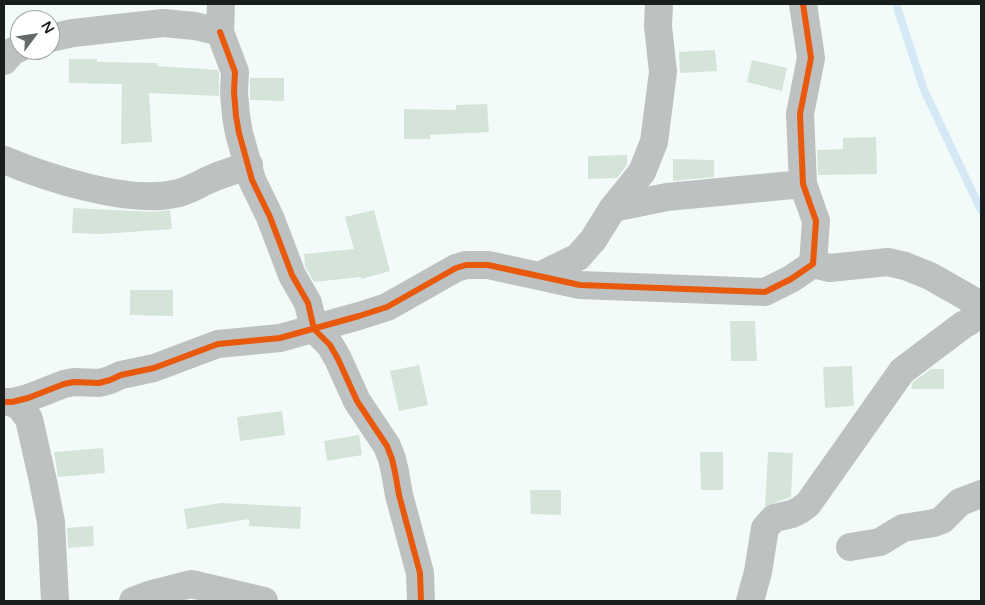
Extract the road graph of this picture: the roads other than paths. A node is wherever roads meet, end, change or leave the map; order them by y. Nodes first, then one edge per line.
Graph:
1 (221, 4) edge
2 (659, 4) edge
3 (803, 4) edge
4 (220, 32) junction
5 (60, 36) edge
6 (4, 160) edge
7 (249, 165) junction
8 (804, 184) junction
9 (613, 208) junction
10 (813, 264) junction
11 (539, 276) junction
12 (981, 305) edge
13 (314, 328) junction
14 (8, 402) edge
15 (981, 494) edge
16 (850, 547) dead end
17 (193, 593) edge
18 (55, 601) edge
19 (133, 601) edge
20 (264, 601) edge
21 (422, 601) edge
22 (750, 601) edge

1 - 4 street
2 - 9 street
3 - 8 street
4 - 5 street
4 - 7 street
6 - 7 street
7 - 13 street
8 - 9 street
8 - 10 street
9 - 11 street
10 - 11 street
10 - 12 street
11 - 13 street
12 - 22 street
13 - 14 street
13 - 21 street
14 - 18 street
15 - 16 street
17 - 19 street
17 - 20 street

